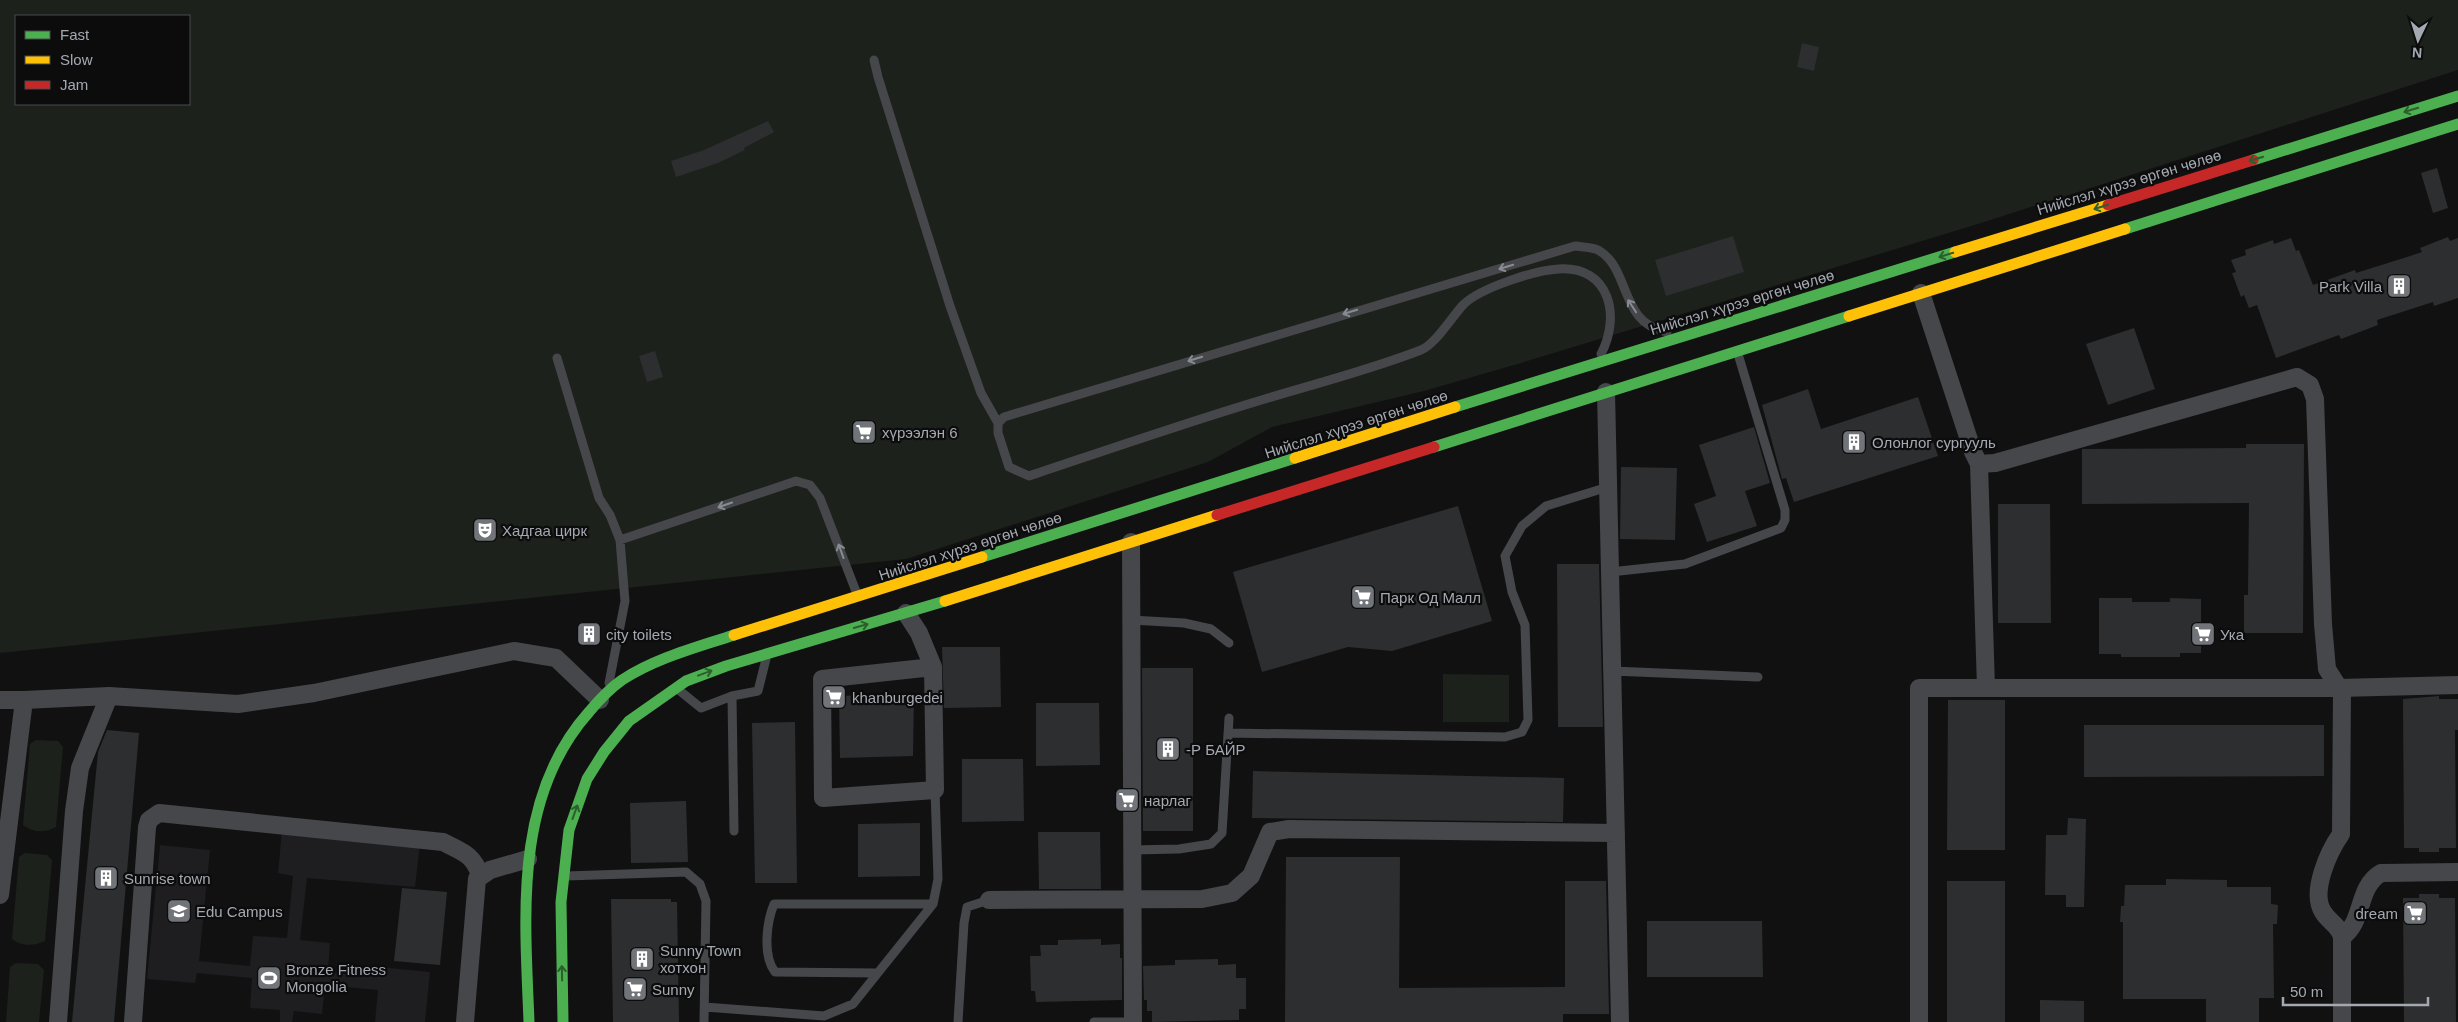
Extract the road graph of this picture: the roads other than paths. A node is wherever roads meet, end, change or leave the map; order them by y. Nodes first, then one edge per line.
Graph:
1 (874, 60) dead end
2 (2458, 96) edge
3 (2458, 124) edge
4 (1877, 292) junction
5 (1921, 293) junction
6 (1687, 335) junction
7 (1737, 351) junction
8 (557, 358) dead end
9 (1596, 363) junction
10 (1606, 392) junction
11 (998, 423) junction
12 (1979, 464) junction
13 (1608, 487) junction
14 (1150, 504) junction
15 (1157, 525) junction
16 (620, 540) junction
17 (1131, 542) junction
18 (1610, 572) junction
19 (858, 597) junction
20 (906, 613) junction
21 (1131, 620) junction
22 (1229, 643) dead end
23 (768, 653) junction
24 (933, 667) junction
25 (1612, 672) junction
26 (1758, 676) dead end
27 (2458, 685) edge
28 (676, 687) junction
29 (1986, 688) junction
30 (2340, 688) junction
31 (604, 695) junction
32 (109, 696) junction
33 (732, 696) junction
34 (0, 700) edge
35 (24, 700) junction
36 (1229, 718) dead end
37 (1228, 733) junction
38 (934, 790) junction
39 (734, 832) dead end
40 (1616, 834) junction
41 (1131, 850) junction
42 (528, 859) junction
43 (2458, 872) edge
44 (480, 875) junction
45 (564, 876) junction
46 (0, 895) edge
47 (1131, 899) junction
48 (989, 900) joint
49 (933, 904) junction
50 (2342, 937) junction
51 (877, 973) junction
52 (705, 1007) junction
53 (58, 1022) edge
54 (133, 1022) edge
55 (465, 1022) edge
56 (529, 1022) edge
57 (563, 1022) edge
58 (704, 1022) edge
59 (958, 1022) edge
60 (1094, 1022) edge
61 (1133, 1022) edge
62 (1139, 1022) edge
63 (1620, 1022) edge
64 (1919, 1022) edge
65 (2342, 1022) edge

1 - 11 lane
2 -> 4 main road, Нийслэл хүрээ өргөн чөлөө
3 - 5 main road, Нийслэл хүрээ өргөн чөлөө
4 - 5 main road, Нийслэл хүрээ өргөн чөлөө
4 - 6 main road, Нийслэл хүрээ өргөн чөлөө
4 - 7 main road, Нийслэл хүрээ өргөн чөлөө
5 - 12 street
6 - 9 main road, Нийслэл хүрээ өргөн чөлөө
6 -> 11 lane
7 - 10 main road, Нийслэл хүрээ өргөн чөлөө
7 - 18 lane
8 - 16 lane
9 - 11 lane
9 - 14 main road, Нийслэл хүрээ өргөн чөлөө
10 - 13 street
10 - 15 main road, Нийслэл хүрээ өргөн чөлөө
12 - 29 street
12 - 30 street
13 - 18 street
13 - 37 lane
14 - 15 main road
14 - 19 main road, Нийслэл хүрээ өргөн чөлөө
15 - 17 main road, Нийслэл хүрээ өргөн чөлөө
19 -> 16 lane
16 - 31 lane
17 - 20 main road, Нийслэл хүрээ өргөн чөлөө
17 - 21 street
18 - 25 street
19 - 31 main road, Нийслэл хүрээ өргөн чөлөө
23 -> 20 main road, Нийслэл хүрээ өргөн чөлөө
20 - 24 street
21 - 22 lane
21 - 41 street
28 -> 23 main road, Нийслэл хүрээ өргөн чөлөө
23 - 33 lane
24 - 38 street
24 - 38 street
25 - 26 lane
25 - 40 street
27 - 30 street
28 - 33 lane
45 -> 28 main road, Нийслэл хүрээ өргөн чөлөө
29 - 30 street
29 - 64 street
30 - 50 street
31 - 32 street
31 - 42 main road, Нийслэл хүрээ өргөн чөлөө
32 - 35 street
32 - 53 street
33 - 39 lane
34 - 35 street
35 - 46 street
36 - 37 lane
37 - 41 lane
38 - 49 lane
40 - 47 street
40 - 63 street
41 - 47 street
42 - 44 street
42 - 56 main road, Нийслэл хүрээ өргөн чөлөө
43 - 50 street
44 - 54 street
44 - 55 street
45 - 52 lane
57 -> 45 main road, Нийслэл хүрээ өргөн чөлөө
47 - 48 street
47 - 61 street
48 - 59 lane
49 - 51 lane
49 - 51 lane
50 - 65 street
51 - 52 lane
52 - 58 lane
60 - 61 lane
61 - 62 lane

